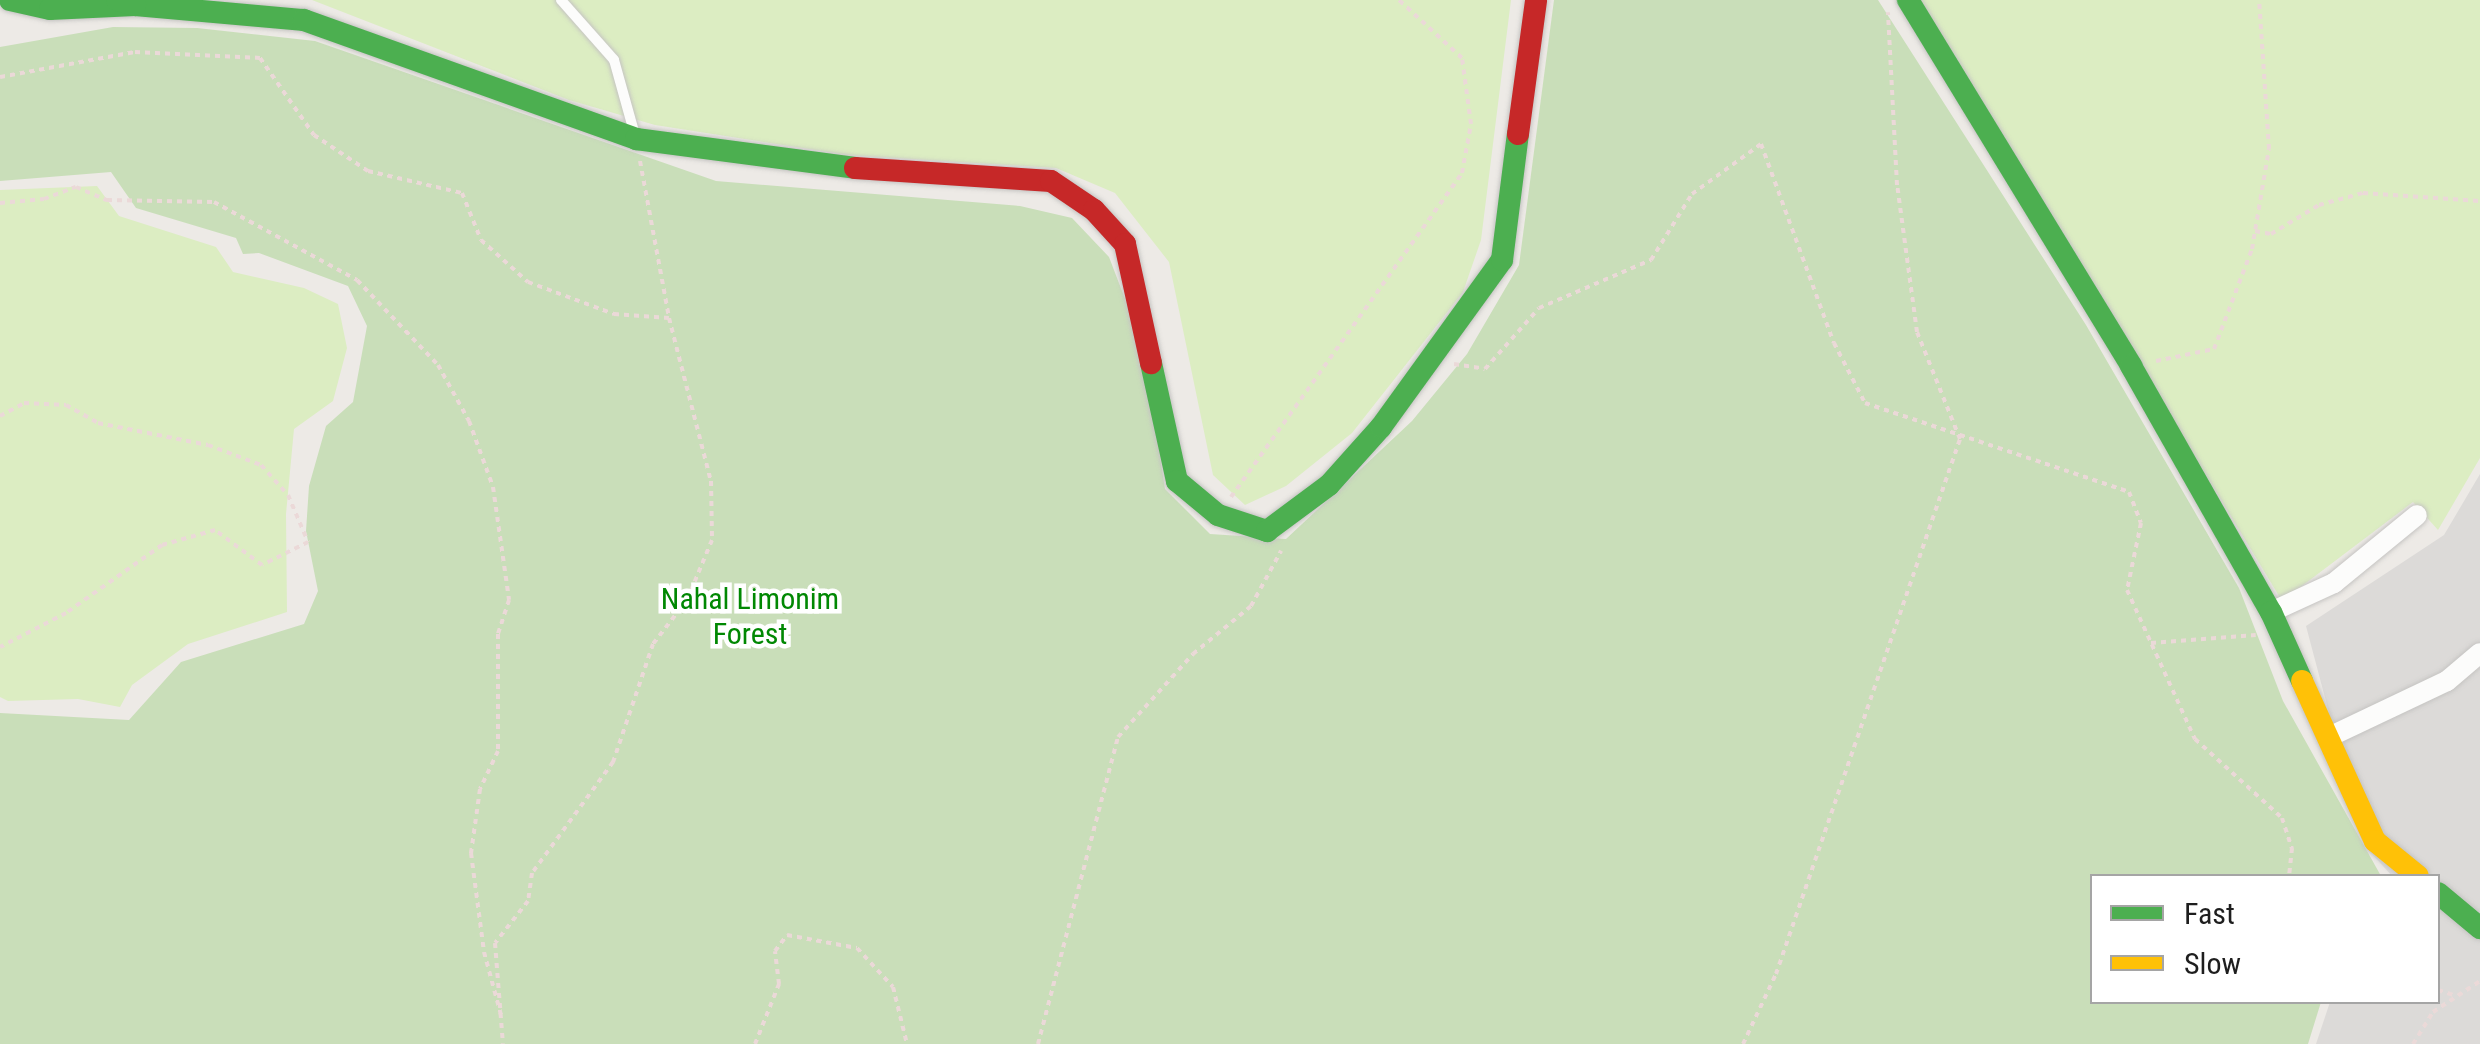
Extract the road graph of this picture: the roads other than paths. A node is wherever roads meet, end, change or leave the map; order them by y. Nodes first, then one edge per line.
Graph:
1 (10, 0) edge
2 (561, 0) edge
3 (1536, 0) edge
4 (1908, 0) edge
5 (126, 3) edge
6 (44, 4) edge
7 (636, 138) junction
8 (2417, 515) dead end
9 (2276, 622) junction
10 (2480, 654) edge
11 (2331, 736) junction
12 (2416, 874) edge
13 (2440, 894) edge
14 (2480, 928) edge

1 - 6 street
2 - 7 lane
3 - 7 street
4 - 9 street
5 - 6 street
5 - 7 street
8 - 9 street
9 - 11 street
10 - 11 street
11 - 12 street
13 - 14 street

